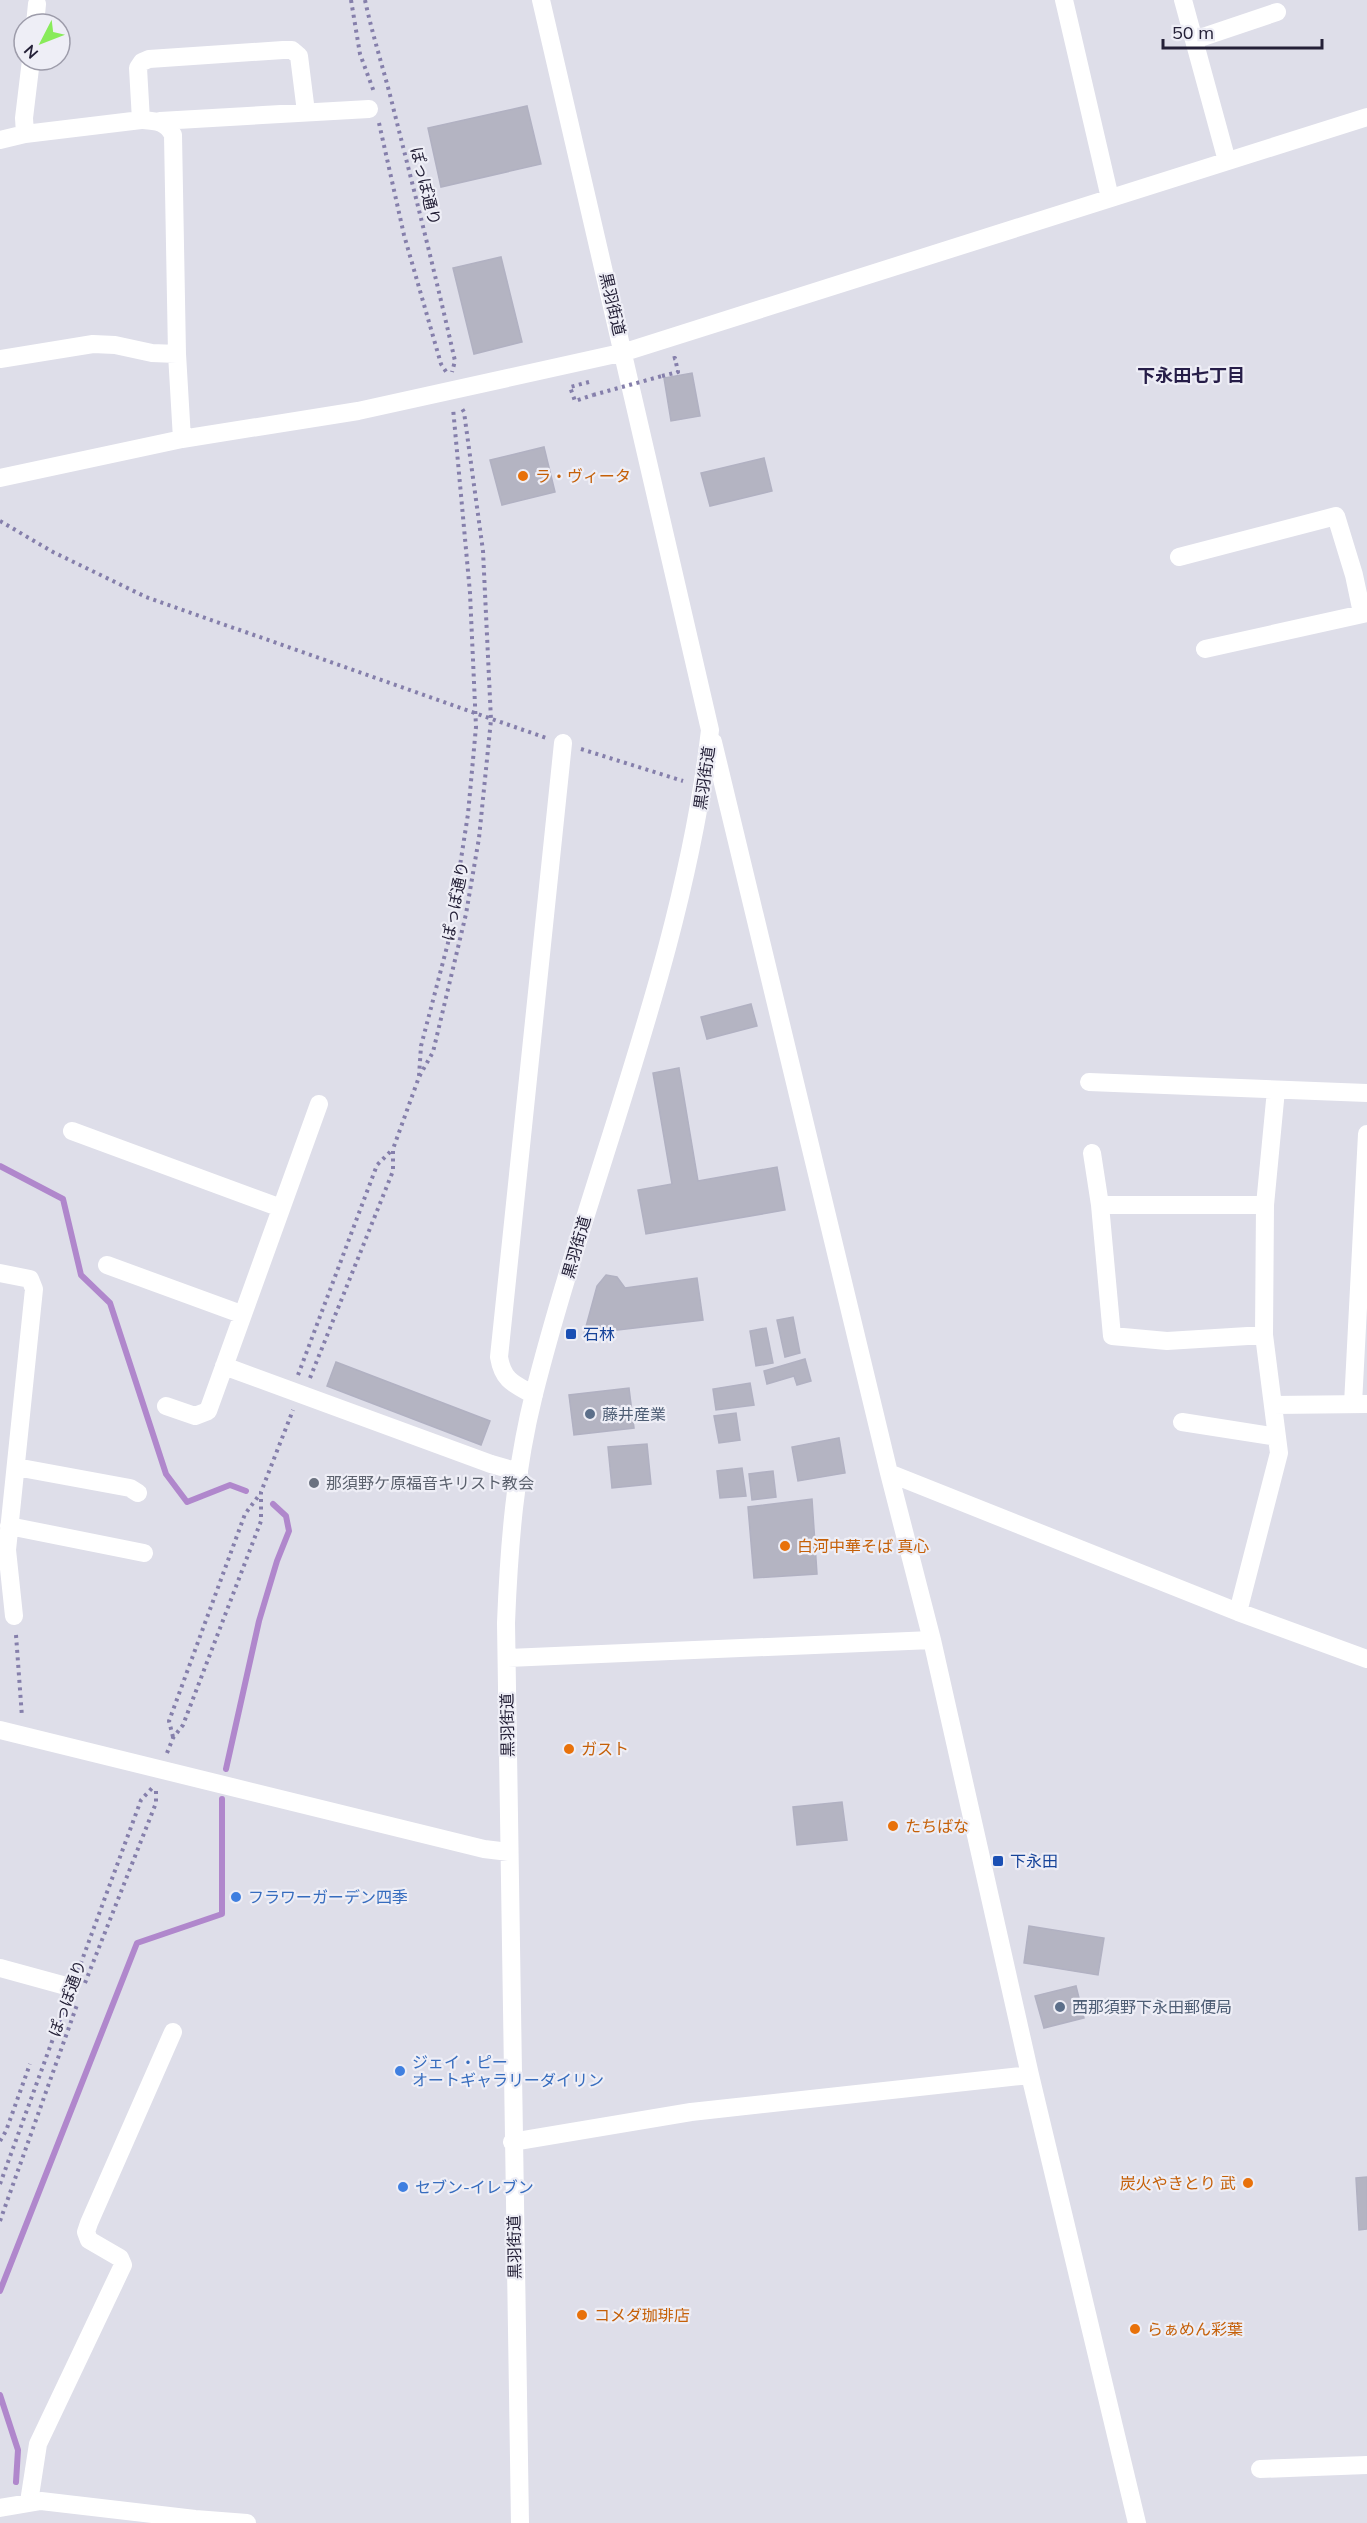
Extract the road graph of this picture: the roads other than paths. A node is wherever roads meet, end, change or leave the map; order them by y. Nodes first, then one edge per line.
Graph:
1 (541, 0) edge
2 (1064, 0) edge
3 (1183, 0) edge
4 (37, 4) dead end
5 (36, 12) edge
6 (1277, 12) dead end
7 (1194, 40) junction
8 (30, 72) edge
9 (374, 108) road end
10 (306, 112) junction
11 (1367, 117) edge
12 (141, 120) junction
13 (160, 121) junction
14 (25, 134) junction
15 (0, 140) edge
16 (1227, 161) junction
17 (1110, 198) junction
18 (625, 352) junction
19 (177, 354) junction
20 (0, 359) edge
21 (182, 439) junction
22 (0, 478) edge
23 (1179, 556) dead end
24 (1365, 613) edge
25 (1205, 649) dead end
26 (710, 730) junction
27 (563, 743) road end
28 (1089, 1082) dead end
29 (1276, 1090) junction
30 (1367, 1093) edge
31 (319, 1104) dead end
32 (72, 1131) dead end
33 (1367, 1134) edge
34 (1092, 1153) dead end
35 (1100, 1205) junction
36 (1265, 1205) junction
37 (281, 1208) junction
38 (107, 1265) dead end
39 (0, 1273) edge
40 (242, 1314) junction
41 (1264, 1335) junction
42 (224, 1366) junction
43 (534, 1395) junction
44 (1360, 1404) edge
45 (1273, 1405) junction
46 (166, 1406) dead end
47 (1182, 1422) dead end
48 (1277, 1437) junction
49 (16, 1467) junction
50 (519, 1472) junction
51 (889, 1473) junction
52 (138, 1493) dead end
53 (9, 1526) junction
54 (144, 1553) dead end
55 (5, 1572) edge
56 (1238, 1612) junction
57 (14, 1616) road end
58 (932, 1640) junction
59 (507, 1658) junction
60 (1367, 1659) edge
61 (0, 1730) edge
62 (509, 1852) junction
63 (0, 1968) edge
64 (66, 1986) dead end
65 (173, 2032) dead end
66 (1030, 2075) junction
67 (512, 2142) junction
68 (1367, 2465) edge
69 (1260, 2469) dead end
70 (29, 2502) junction
71 (0, 2508) edge
72 (247, 2523) edge
73 (520, 2523) edge
74 (1137, 2523) edge

1 - 18 street, 黒羽街道
2 - 17 street
3 - 7 street
4 - 5 street
6 - 7 street
7 - 16 street
8 - 14 street
9 - 10 street
10 - 12 street
10 - 13 street
11 - 16 street
12 - 13 street
12 - 14 street
13 - 19 street
14 - 15 street
16 - 17 street
17 - 18 street
18 - 21 street
18 - 26 street, 黒羽街道
19 - 20 street
19 - 21 street
21 - 22 street
23 - 24 street
24 - 25 street
26 - 43 street, 黒羽街道
26 - 51 street
27 - 43 street
28 - 29 street
29 - 30 street
29 - 36 street
31 - 37 street
32 - 37 street
33 - 44 street
34 - 35 street
35 - 36 street
35 - 41 street
36 - 41 street
37 - 40 street
38 - 40 street
39 - 49 street
40 - 42 street
41 - 45 street
42 - 46 street
42 - 50 street
43 - 50 street, 黒羽街道
44 - 45 street
45 - 48 street
47 - 48 street
48 - 56 street
49 - 52 street
49 - 53 street
50 - 59 street, 黒羽街道
51 - 56 street
51 - 58 street
53 - 54 street
53 - 55 street
55 - 57 street
56 - 60 street
58 - 59 street
58 - 66 street
59 - 62 street, 黒羽街道
61 - 62 street
62 - 67 street, 黒羽街道
63 - 64 street
65 - 70 street
66 - 67 street
66 - 74 street
67 - 73 street, 黒羽街道
68 - 69 street
70 - 71 street
70 - 72 street

